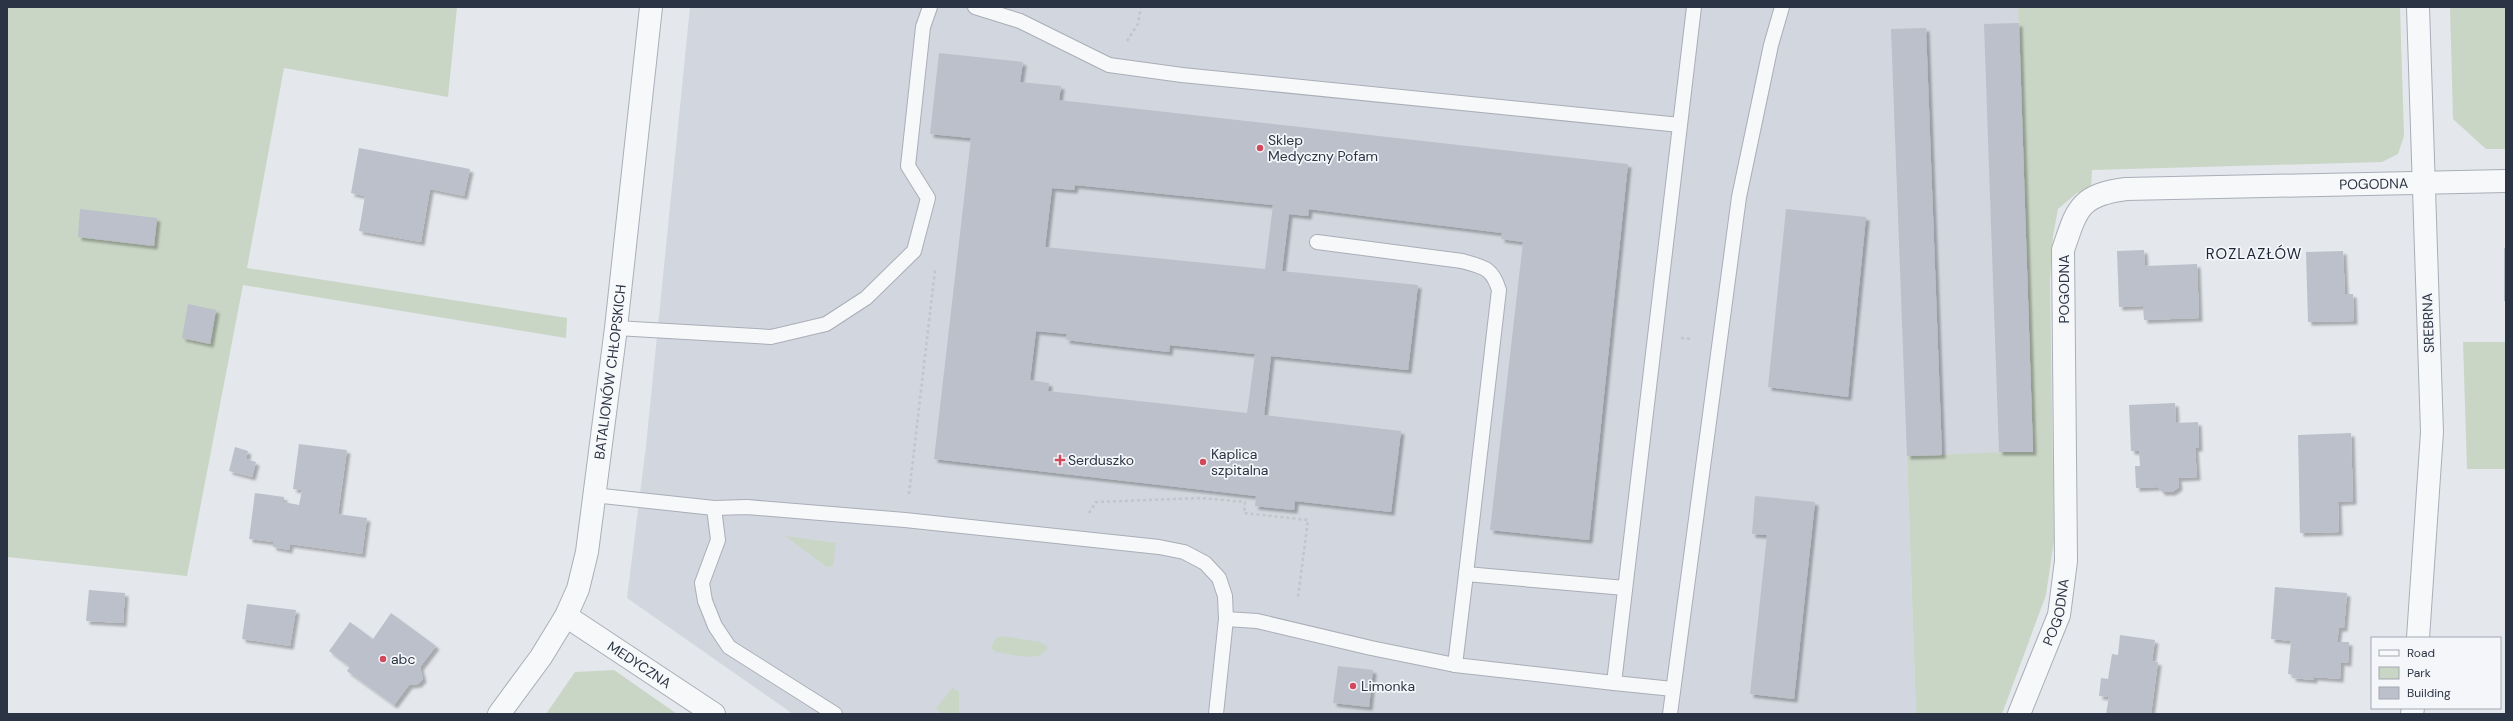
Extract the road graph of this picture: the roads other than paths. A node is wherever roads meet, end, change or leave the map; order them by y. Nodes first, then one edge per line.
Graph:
1 (651, 7) edge
2 (930, 7) edge
3 (975, 7) edge
4 (1694, 7) edge
5 (1782, 7) edge
6 (2418, 7) edge
7 (1680, 125) junction
8 (2423, 181) junction
9 (2506, 181) edge
10 (1317, 242) dead end
11 (616, 328) junction
12 (593, 495) junction
13 (714, 508) junction
14 (1466, 574) junction
15 (1625, 588) junction
16 (566, 616) junction
17 (1226, 619) junction
18 (2418, 637) edge
19 (1455, 664) junction
20 (1614, 683) junction
21 (1673, 689) junction
22 (499, 714) edge
23 (714, 714) edge
24 (835, 714) edge
25 (1216, 714) edge
26 (1670, 714) edge
27 (2019, 714) edge

1 - 11 street, BATALIONÓW CHŁOPSKICH
2 - 11 lane
3 - 7 lane
4 - 7 lane
5 - 21 lane
6 - 8 street, SREBRNA
7 - 15 lane
8 - 9 street, POGODNA
8 - 18 street, SREBRNA
8 - 27 street, POGODNA
10 - 14 lane
11 - 12 street, BATALIONÓW CHŁOPSKICH
12 - 13 lane
12 - 16 street, BATALIONÓW CHŁOPSKICH
13 - 17 lane
13 - 24 lane
14 - 15 lane
14 - 19 lane
15 - 20 lane
16 - 22 street, BATALIONÓW CHŁOPSKICH
16 - 23 street, MEDYCZNA
17 - 19 lane
17 - 25 lane
19 - 20 lane
20 - 21 lane
21 - 26 lane

